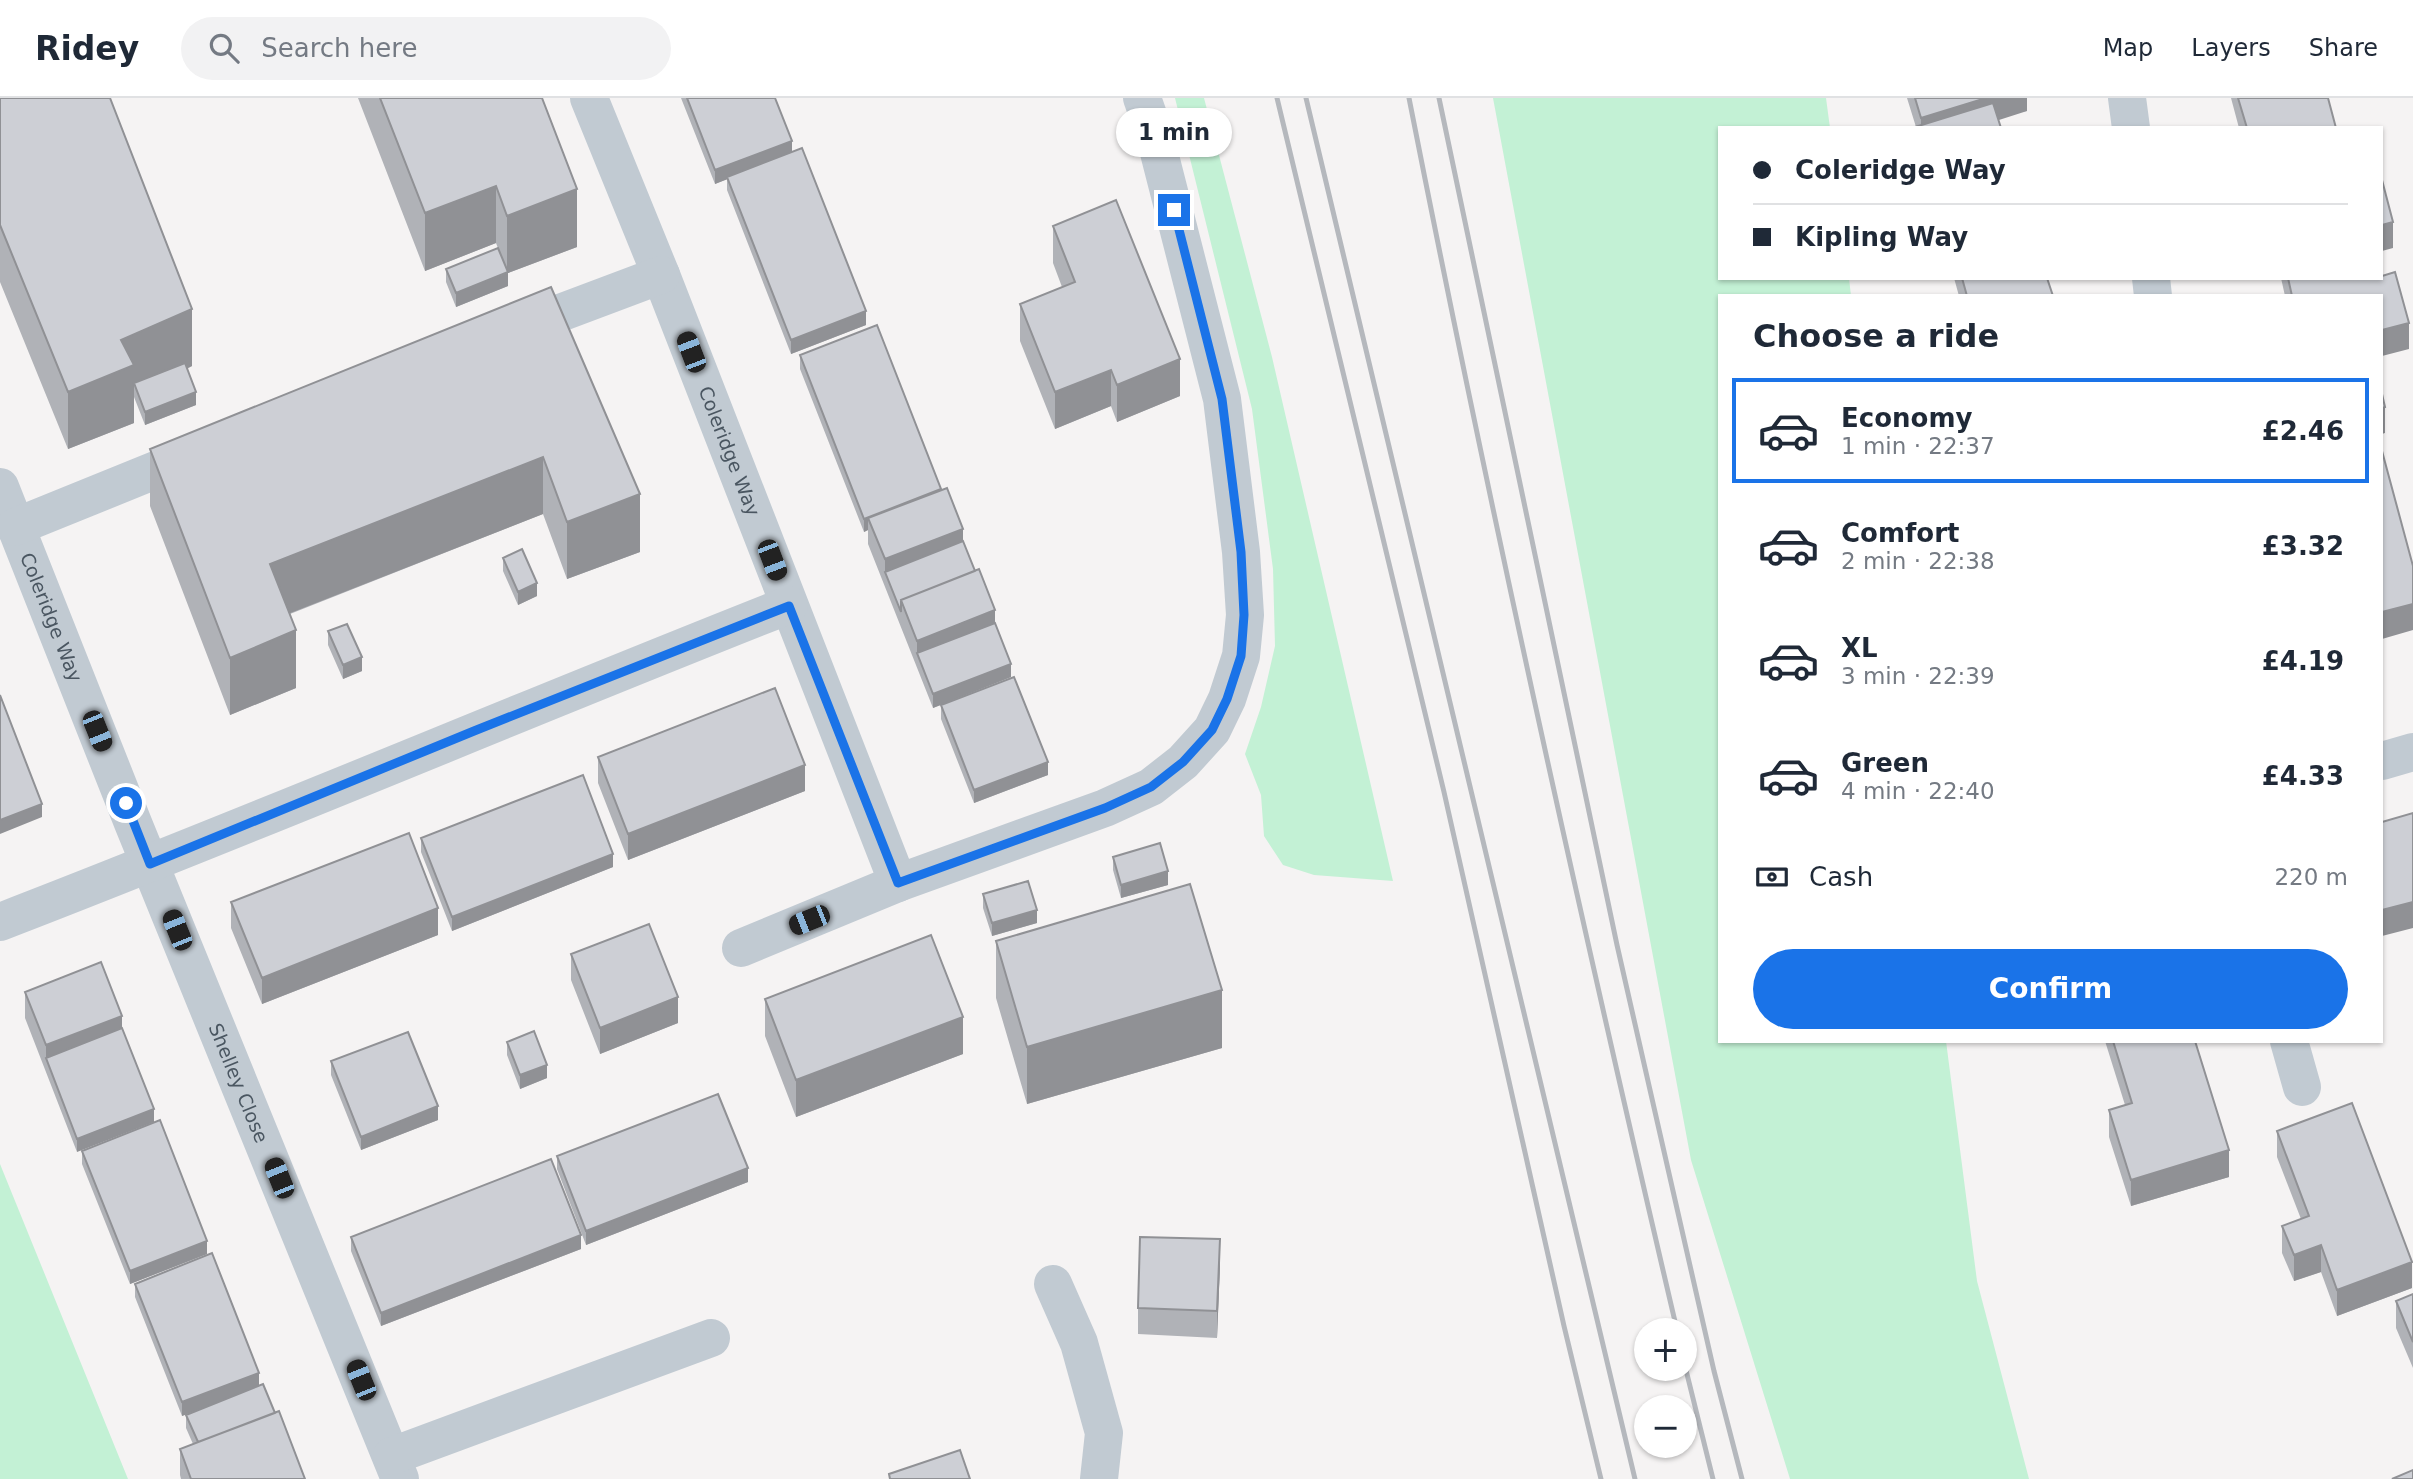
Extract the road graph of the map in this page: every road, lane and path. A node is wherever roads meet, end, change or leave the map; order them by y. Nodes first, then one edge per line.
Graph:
1 (589, 98) edge
2 (1142, 98) edge
3 (2127, 98) edge
4 (2131, 126) edge
5 (661, 275) junction
6 (477, 345) edge
7 (232, 438) edge
8 (0, 487) edge
9 (15, 527) junction
10 (789, 606) junction
11 (2413, 752) edge
12 (2383, 761) edge
13 (150, 864) junction
14 (898, 883) junction
15 (0, 922) edge
16 (741, 948) dead end
17 (2290, 1043) edge
18 (2302, 1087) dead end
19 (1053, 1284) dead end
20 (711, 1338) dead end
21 (396, 1467) edge
22 (1100, 1479) edge

1 - 5 street, Coleridge Way
2 - 14 street
3 - 4 street
5 - 6 street
5 - 10 street, Coleridge Way
7 - 9 street
8 - 9 street, Coleridge Way
9 - 13 street, Coleridge Way
10 - 13 street
10 - 14 street, Coleridge Way
11 - 12 street
13 - 15 street
13 - 21 street, Shelley Close
14 - 16 street
17 - 18 street
19 - 22 street
20 - 21 street, Shelley Close

